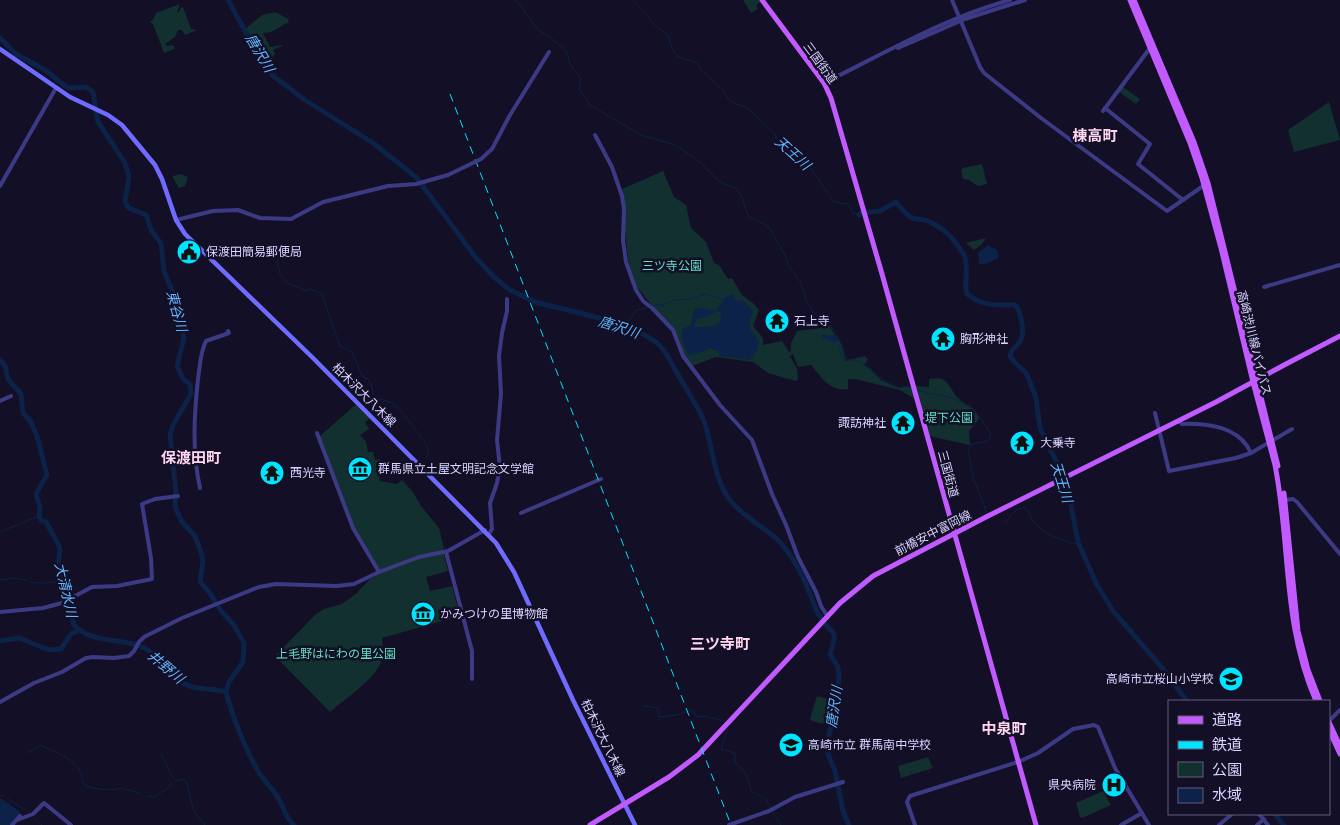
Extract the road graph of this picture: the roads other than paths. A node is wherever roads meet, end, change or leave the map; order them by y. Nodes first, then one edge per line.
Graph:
1 (762, 0) edge
2 (952, 0) edge
3 (1010, 0) edge
4 (1025, 0) edge
5 (1130, 0) edge
6 (1134, 0) edge
7 (960, 19) junction
8 (1150, 48) junction
9 (0, 49) edge
10 (549, 52) dead end
11 (824, 83) junction
12 (56, 88) junction
13 (595, 135) dead end
14 (1206, 184) junction
15 (0, 186) edge
16 (1183, 200) junction
17 (176, 220) junction
18 (1340, 265) edge
19 (1264, 287) dead end
20 (507, 299) dead end
21 (228, 331) dead end
22 (1340, 336) edge
23 (1255, 380) junction
24 (11, 396) dead end
25 (0, 401) edge
26 (1155, 412) dead end
27 (1179, 421) junction
28 (1292, 429) dead end
29 (1159, 430) junction
30 (317, 433) dead end
31 (1271, 441) junction
32 (1251, 452) junction
33 (601, 479) dead end
34 (200, 488) dead end
35 (176, 497) dead end
36 (1285, 500) junction
37 (521, 513) dead end
38 (485, 530) junction
39 (954, 533) junction
40 (489, 534) junction
41 (446, 552) junction
42 (1340, 554) edge
43 (379, 572) junction
44 (0, 612) edge
45 (828, 616) junction
46 (472, 679) dead end
47 (1316, 700) edge
48 (1320, 700) edge
49 (0, 702) edge
50 (1340, 710) edge
51 (1330, 721) edge
52 (1330, 724) edge
53 (1330, 732) edge
54 (1340, 746) edge
55 (1340, 754) edge
56 (1018, 762) junction
57 (843, 782) dead end
58 (625, 805) junction
59 (1142, 813) junction
60 (1231, 815) edge
61 (1260, 815) edge
62 (1264, 819) junction
63 (12, 825) edge
64 (71, 825) edge
65 (590, 825) edge
66 (635, 825) edge
67 (728, 825) edge
68 (914, 825) edge
69 (1036, 825) edge
70 (1121, 825) edge
71 (1149, 825) edge
72 (1219, 825) edge
73 (1257, 825) edge
74 (1268, 825) edge

1 - 11 main road, 三国街道
2 - 7 street
3 - 7 street
4 - 7 street
5 - 8 main road, 高崎渋川線バイパス
6 - 14 main road, 高崎渋川線バイパス
7 - 11 street
7 - 16 street
8 - 14 main road, 高崎渋川線バイパス
8 - 16 street
9 - 12 main road, 柏木沢大八木線
10 - 17 street, bridge
11 - 39 main road, 三国街道
12 - 15 street
12 - 17 main road, 柏木沢大八木線
13 - 45 street
14 - 16 street
14 - 23 main road, 高崎渋川線バイパス
17 - 38 main road, 柏木沢大八木線
18 - 19 street
20 - 40 street
21 - 34 street
22 - 23 main road, 前橋安中富岡線
23 - 27 main road, 前橋安中富岡線
23 - 31 main road, 高崎渋川線バイパス
24 - 25 street
26 - 29 street
27 - 29 main road, 前橋安中富岡線
27 - 32 street
28 - 31 street
29 - 32 street
29 - 39 main road, 前橋安中富岡線
30 - 43 street
31 - 32 street
31 - 36 main road, 高崎渋川線バイパス
31 - 47 main road, 高崎渋川線バイパス
33 - 37 street
35 - 44 street
36 - 42 street
36 - 48 main road, 高崎渋川線バイパス
38 - 40 main road, 柏木沢大八木線
38 - 41 street
39 - 45 main road, 前橋安中富岡線
39 - 56 main road, 三国街道
40 - 58 main road, 柏木沢大八木線
41 - 43 street
41 - 46 street
43 - 49 street
45 - 58 main road, 前橋安中富岡線
50 - 51 street
52 - 54 main road
53 - 55 main road
56 - 59 street
56 - 68 street
56 - 69 main road, 三国街道
57 - 67 street
58 - 65 main road, 前橋安中富岡線
58 - 66 main road, 柏木沢大八木線
59 - 70 street
59 - 71 street
60 - 72 street
61 - 62 street
62 - 73 street
62 - 74 street
63 - 64 street

